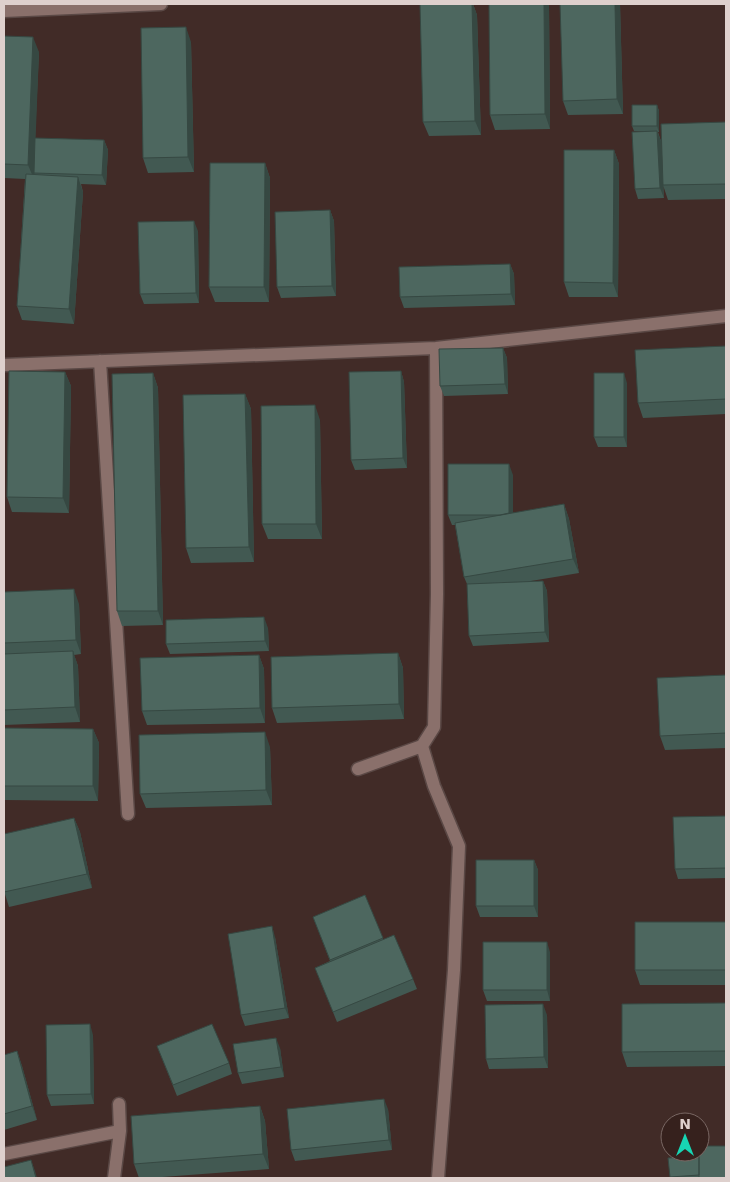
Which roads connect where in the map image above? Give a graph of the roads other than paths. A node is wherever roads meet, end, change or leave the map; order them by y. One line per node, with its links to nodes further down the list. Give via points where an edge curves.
1 (160, 4): 2 (street)
2 (4, 11)
3 (726, 316): 4 (street)
4 (436, 348): 5 (street); 7 (street, via 438,594 434,727)
5 (100, 361): 6 (street); 9 (street)
6 (4, 365)
7 (422, 746): 8 (street); 14 (street, via 434,786 459,846 454,970)
8 (358, 769)
9 (128, 814)
10 (119, 1104): 11 (street)
11 (120, 1131): 12 (street); 13 (street)
12 (4, 1154)
13 (114, 1178)
14 (438, 1178)

